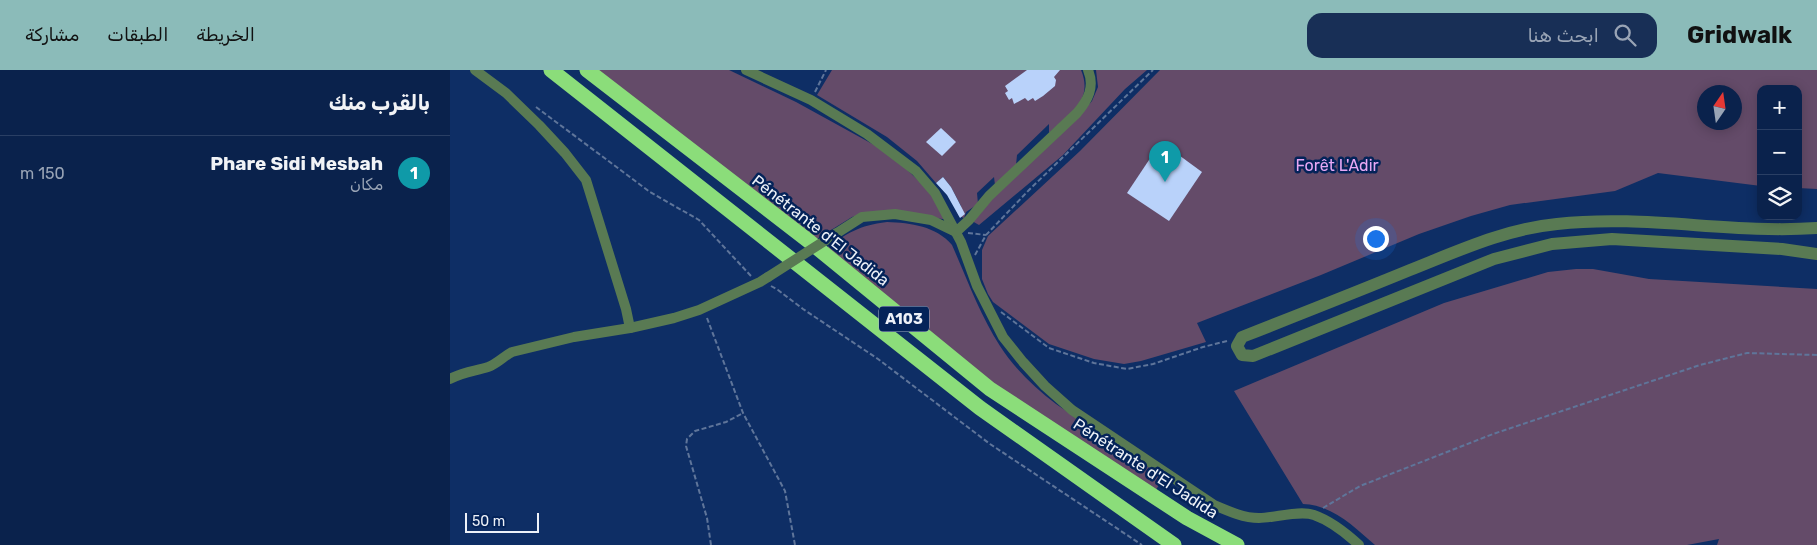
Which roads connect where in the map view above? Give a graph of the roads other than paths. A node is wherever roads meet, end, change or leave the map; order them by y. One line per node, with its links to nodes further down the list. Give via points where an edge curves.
1 (475, 70): 9 (street, via 506,93 539,125 586,180)
2 (550, 70): 11 (highway, A103, via 980,408)
3 (587, 70): 12 (highway, Pénétrante d'El Jadida / A103, via 810,242 990,389 1187,518)
4 (746, 70): 7 (street, via 811,100 867,134 916,171 935,193)
5 (1088, 70): 7 (street, via 1091,86 1087,102)
6 (1817, 228): 8 (street, via 1780,230 1613,222 1530,228 1479,242 1242,337 1237,346 1242,355 1252,356 1494,259 1552,244 1612,239)
7 (956, 232): 9 (street, bridge, via 931,220 895,214 862,218 764,279 674,318); 13 (street, via 977,286 1003,337 1023,362 1072,410 1214,505 1258,518 1312,514 1342,529)
8 (1817, 254)
9 (630, 328): 10 (street, via 512,352 491,366)
10 (450, 379)
11 (1174, 545)
12 (1237, 545)
13 (1359, 545)

